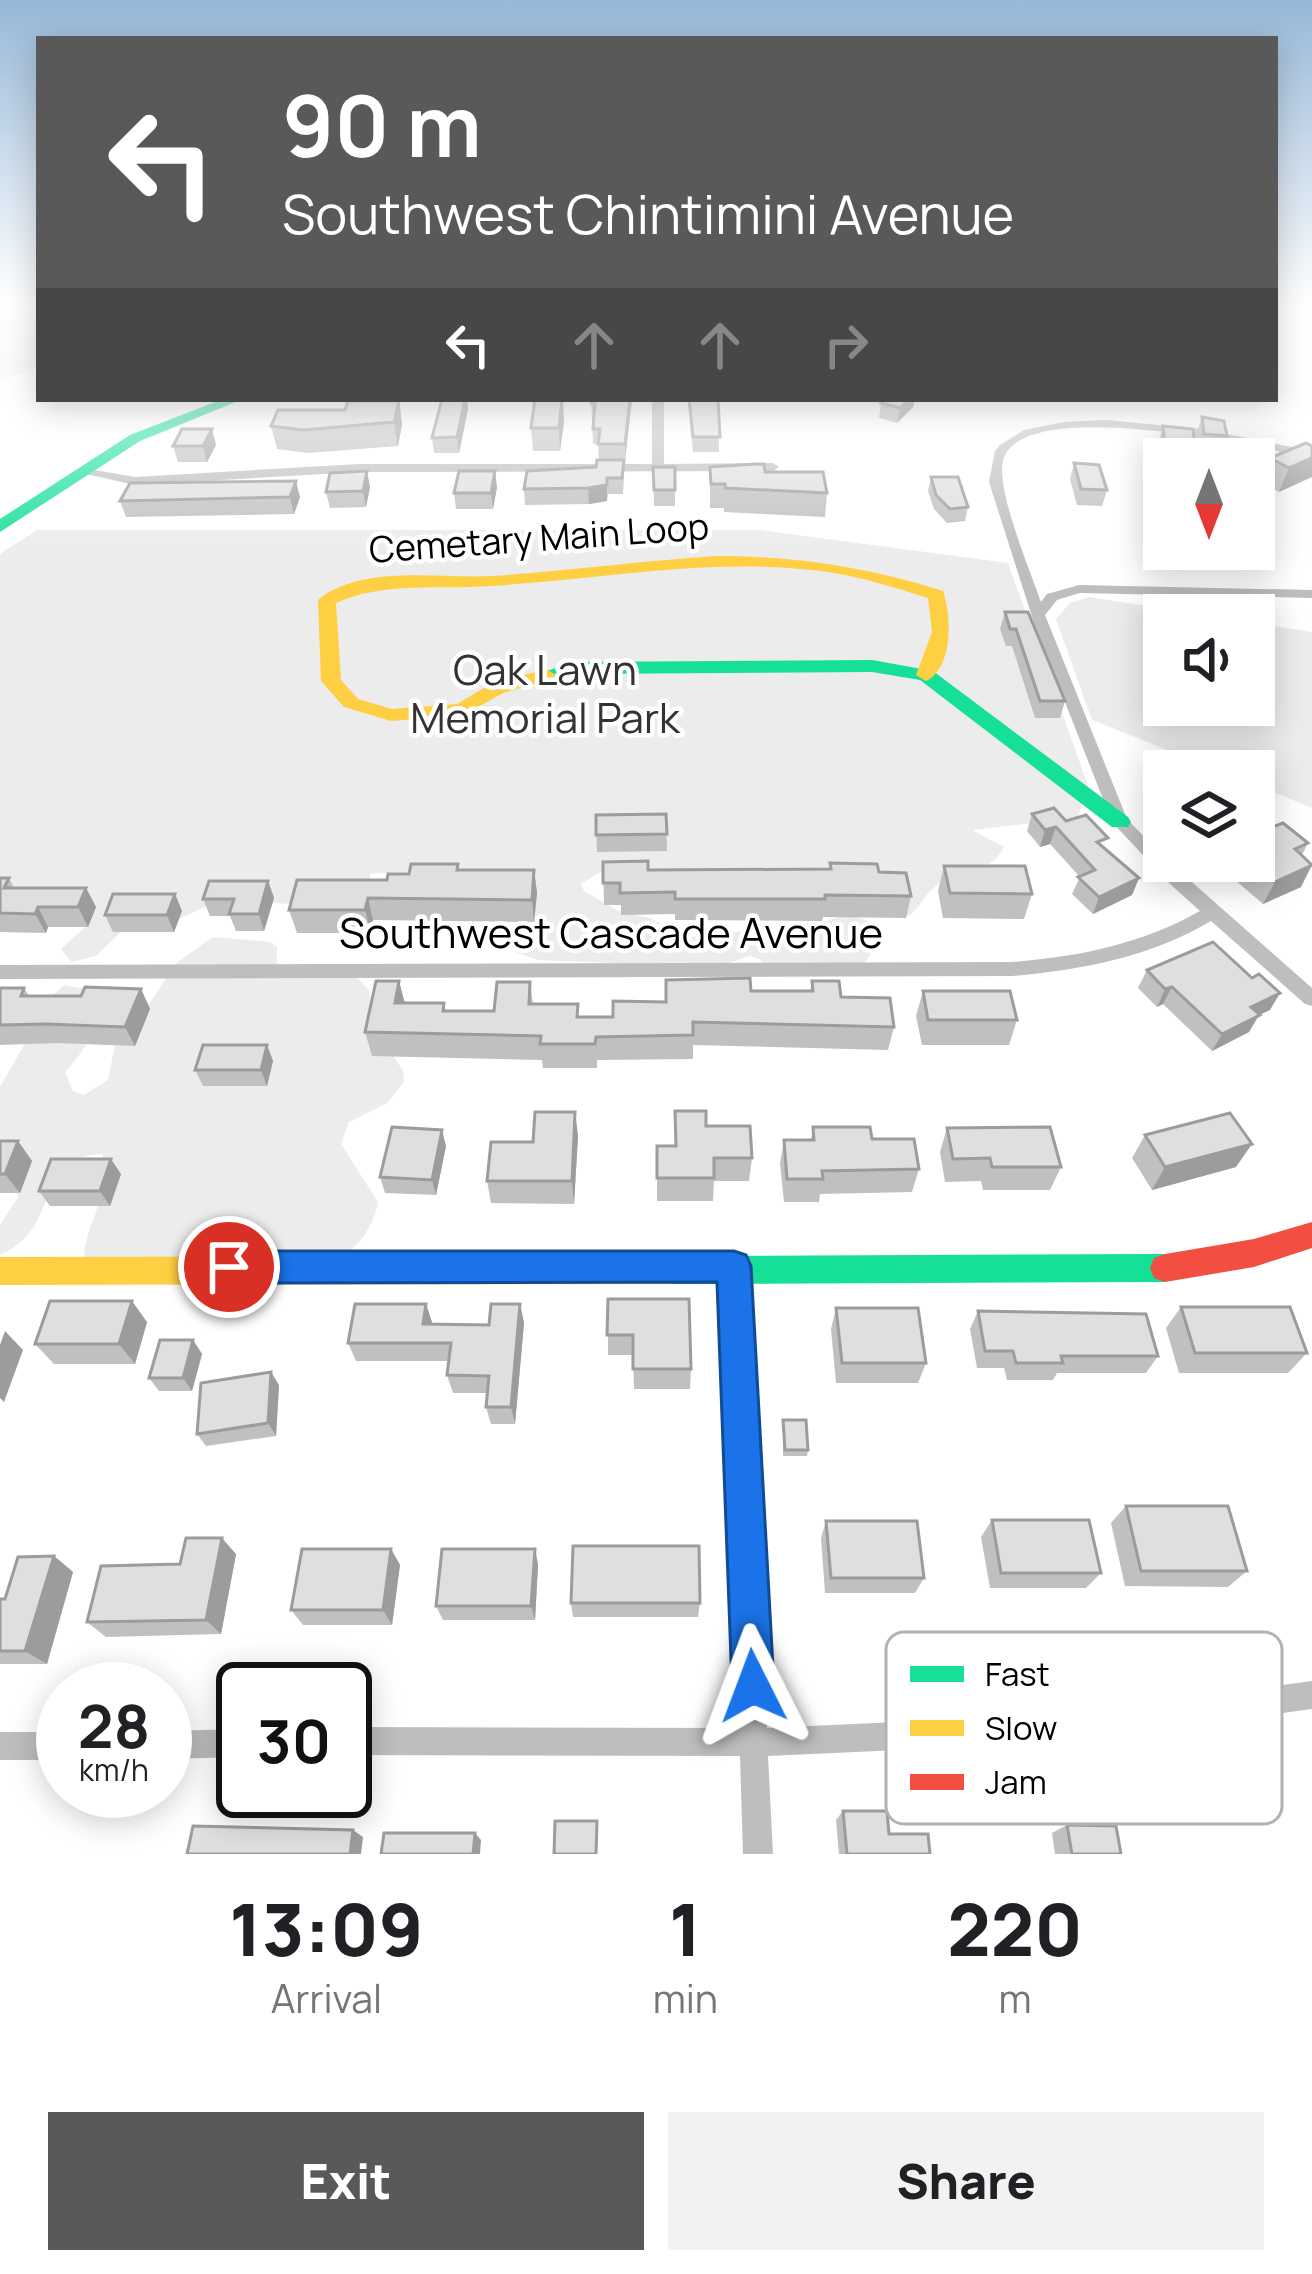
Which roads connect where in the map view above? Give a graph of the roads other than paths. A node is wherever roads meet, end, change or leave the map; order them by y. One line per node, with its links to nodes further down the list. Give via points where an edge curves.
1 (228, 402): 6 (street, via 135,438)
2 (658, 402): 5 (street)
3 (1312, 455): 9 (street, via 1170,427 1078,426 1010,442 998,458 995,487)
4 (773, 467): 5 (street)
5 (658, 468): 6 (street, via 358,468 135,481)
6 (82, 472): 7 (street)
7 (0, 527)
8 (1312, 595): 9 (street, via 1079,589 1052,597)
9 (1041, 612): 11 (street)
10 (926, 675): 10 (street, Cemetary Main Loop, via 872,666 572,668 496,689 462,710 391,715 351,703 332,681 327,600 345,588 385,582 486,581 701,559 859,567 937,595 940,632); 11 (street, Cemetary Main Loop)
11 (1120, 822): 12 (street)
12 (1213, 912): 13 (street, Southwest Cascade Avenue, via 1137,945 1012,969); 14 (street)
13 (0, 972)
14 (1312, 999)
15 (1312, 1234): 16 (street, via 1161,1269)
16 (734, 1266): 17 (street); 22 (street)
17 (0, 1270)
18 (1312, 1695): 19 (street)
19 (1282, 1699)
20 (886, 1736): 22 (street)
21 (372, 1741): 22 (street)
22 (753, 1742): 25 (street)
23 (0, 1746): 24 (street)
24 (36, 1746)
25 (758, 1854)

